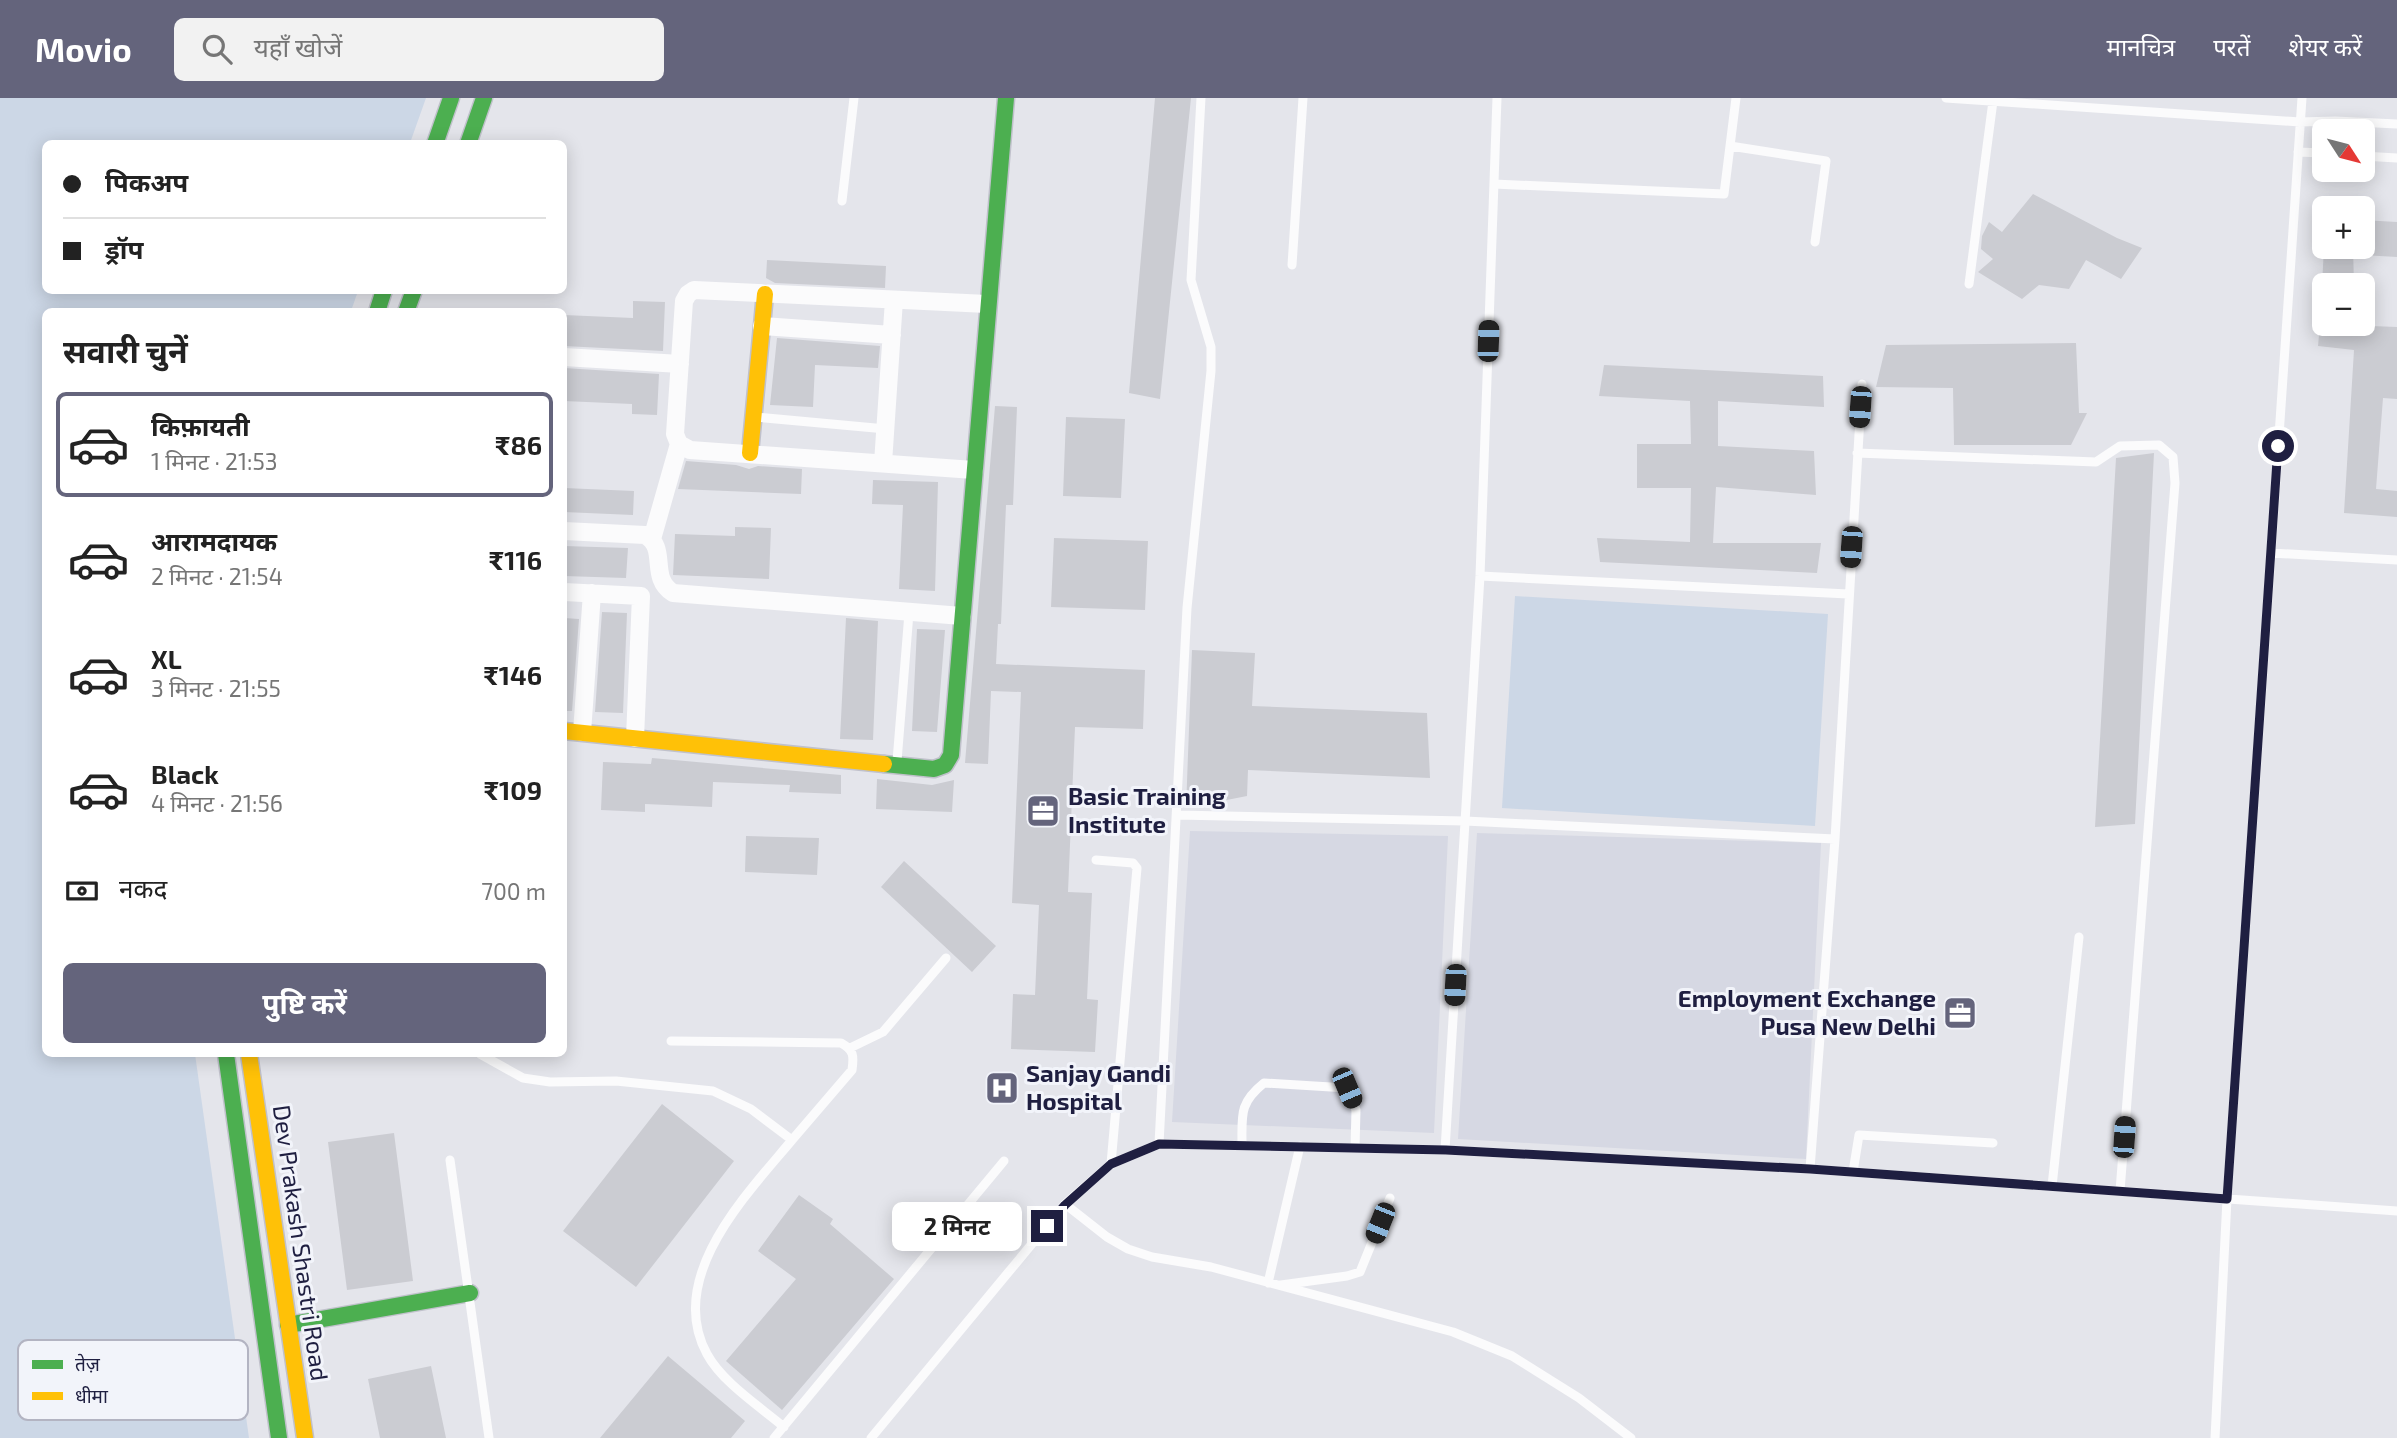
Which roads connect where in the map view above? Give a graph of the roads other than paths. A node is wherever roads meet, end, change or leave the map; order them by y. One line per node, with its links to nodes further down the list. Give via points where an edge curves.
1 (451, 98): 14 (street)
2 (484, 98): 15 (street)
3 (854, 98): 22 (lane)
4 (1006, 98): 28 (street)
5 (1201, 98): 55 (lane, via 1191,280 1211,347 1211,371 1187,608)
6 (1303, 98): 24 (lane)
7 (1497, 98): 21 (lane)
8 (1736, 98): 16 (lane)
9 (1946, 98): 11 (lane)
10 (2302, 98): 12 (lane)
11 (1993, 101): 12 (lane); 25 (lane)
12 (2300, 122): 13 (lane); 17 (lane)
13 (2397, 124)
14 (436, 140)
15 (469, 140)
16 (1730, 146): 21 (lane, via 1724,194); 23 (lane, via 1826,161)
17 (2298, 152): 18 (lane); 43 (lane)
18 (2312, 153)
19 (2375, 157): 20 (lane)
20 (2397, 158)
21 (1494, 184): 45 (lane)
22 (842, 201)
23 (1815, 242)
24 (1292, 265)
25 (1969, 284)
26 (765, 294): 27 (street); 29 (street); 32 (street, via 694,290 688,294)
27 (894, 300): 28 (street); 30 (street)
28 (987, 304): 40 (street)
29 (762, 326): 30 (street); 34 (street)
30 (892, 335): 35 (street)
31 (567, 357): 32 (street)
32 (680, 364): 36 (street, via 675,434)
33 (1861, 384): 38 (lane)
34 (754, 417): 35 (lane); 37 (street)
35 (886, 429): 39 (street)
36 (679, 444): 37 (street, via 690,450); 42 (street)
37 (750, 453): 39 (street)
38 (1857, 453): 48 (lane); 79 (lane, via 2096,462 2120,446 2159,445 2173,457 2175,483)
39 (883, 463): 40 (street)
40 (974, 470): 50 (street)
41 (567, 531): 42 (street, via 645,535)
42 (652, 540): 49 (street, via 657,548 659,579 673,593)
43 (2271, 553): 44 (lane); 81 (lane)
44 (2397, 561)
45 (1480, 576): 48 (lane); 56 (lane)
46 (567, 592): 47 (street)
47 (592, 593): 52 (street); 53 (street, via 641,596)
48 (1848, 594): 57 (lane)
49 (909, 613): 50 (street); 54 (lane)
50 (962, 616): 54 (street, via 951,755 945,765 934,769)
51 (567, 731): 52 (street)
52 (582, 732): 53 (street)
53 (635, 738): 54 (street)
54 (897, 765)
55 (1177, 815): 56 (lane); 68 (lane)
56 (1465, 821): 57 (lane); 72 (lane)
57 (1835, 839): 76 (lane)
58 (1096, 860): 75 (lane, via 1133,863 1137,868)
59 (2079, 937): 78 (lane)
60 (946, 958): 62 (lane, via 883,1032)
61 (671, 1041): 62 (lane, via 841,1043)
62 (850, 1048): 66 (lane, via 852,1070)
63 (226, 1057): 88 (street, Dev Prakash Shastri Road)
64 (250, 1057): 86 (street, Dev Prakash Shastri Road)
65 (485, 1057): 66 (lane, via 523,1078 713,1091 751,1109)
66 (792, 1140): 87 (lane, via 716,1238 698,1280 695,1317 707,1354 732,1384)
67 (1993, 1143): 77 (lane, via 1859,1135)
68 (1159, 1144): 69 (lane); 75 (lane)
69 (1242, 1145): 70 (lane); 71 (lane, via 1242,1113 1250,1094 1264,1083 1347,1088 1356,1110)
70 (1300, 1146): 71 (lane); 84 (lane)
71 (1355, 1148): 72 (lane)
72 (1446, 1150): 76 (lane)
73 (450, 1160): 85 (lane)
74 (1004, 1161): 87 (lane)
75 (1111, 1164): 82 (lane)
76 (1810, 1169): 77 (lane)
77 (1853, 1172): 78 (lane)
78 (2052, 1186): 79 (lane)
79 (2120, 1191): 81 (lane)
80 (1390, 1198): 84 (lane, via 1360,1272)
81 (2227, 1199): 83 (lane); 94 (lane)
82 (1065, 1205): 84 (lane, via 1128,1250); 92 (lane)
83 (2397, 1211)
84 (1272, 1284): 93 (lane, via 1453,1332 1512,1356)
85 (470, 1293): 86 (street); 90 (lane)
86 (288, 1325): 89 (street, Dev Prakash Shastri Road)
87 (783, 1427): 91 (lane)
88 (279, 1438)
89 (305, 1438)
90 (489, 1438)
91 (774, 1438)
92 (871, 1438)
93 (1631, 1438)
94 (2215, 1438)

